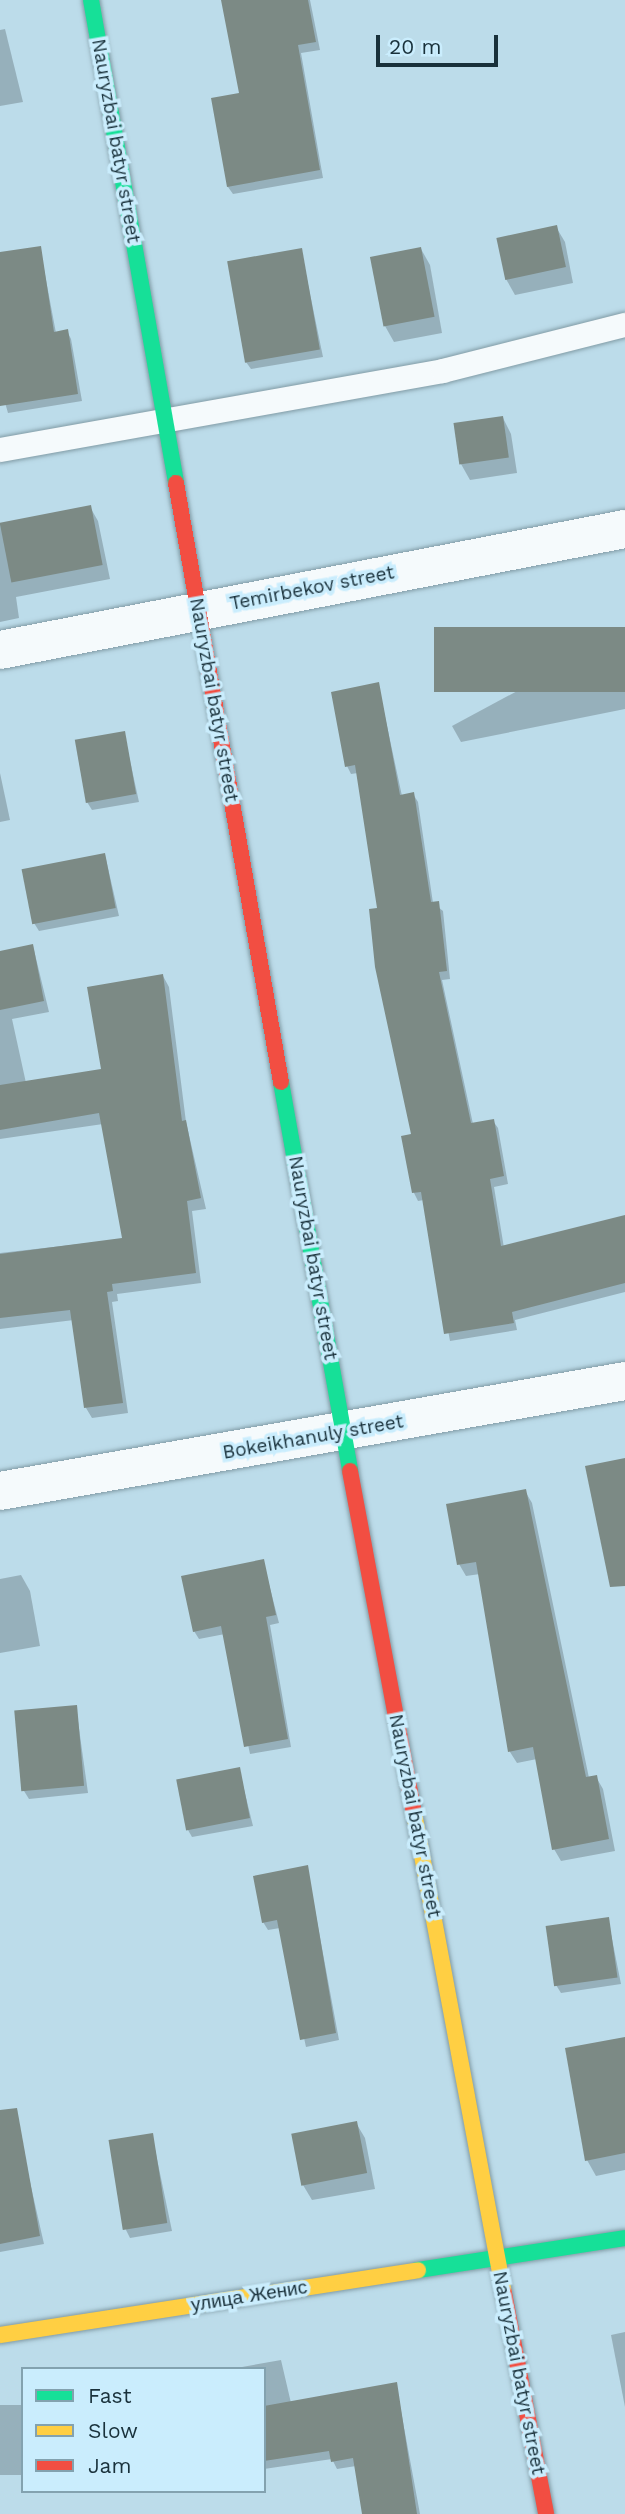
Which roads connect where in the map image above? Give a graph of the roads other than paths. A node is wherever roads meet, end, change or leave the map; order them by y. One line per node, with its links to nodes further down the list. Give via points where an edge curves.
1 (91, 0): 3 (street, Nauryzbai batyr street)
2 (625, 325): 3 (lane, via 443,370)
3 (165, 422): 4 (lane, via 75,433); 6 (street, Nauryzbai batyr street)
4 (0, 450)
5 (625, 529): 6 (street, Temirbekov street)
6 (198, 610): 7 (street, Temirbekov street); 9 (street, Nauryzbai batyr street)
7 (0, 650)
8 (625, 1381): 9 (street, Bokeikhanuly street)
9 (343, 1432): 10 (street, Bokeikhanuly street); 12 (street, Nauryzbai batyr street)
10 (0, 1491)
11 (625, 2238): 12 (street, улица Женис)
12 (497, 2257): 13 (street, улица Женис); 14 (street, Nauryzbai batyr street)
13 (0, 2335)
14 (546, 2514)

